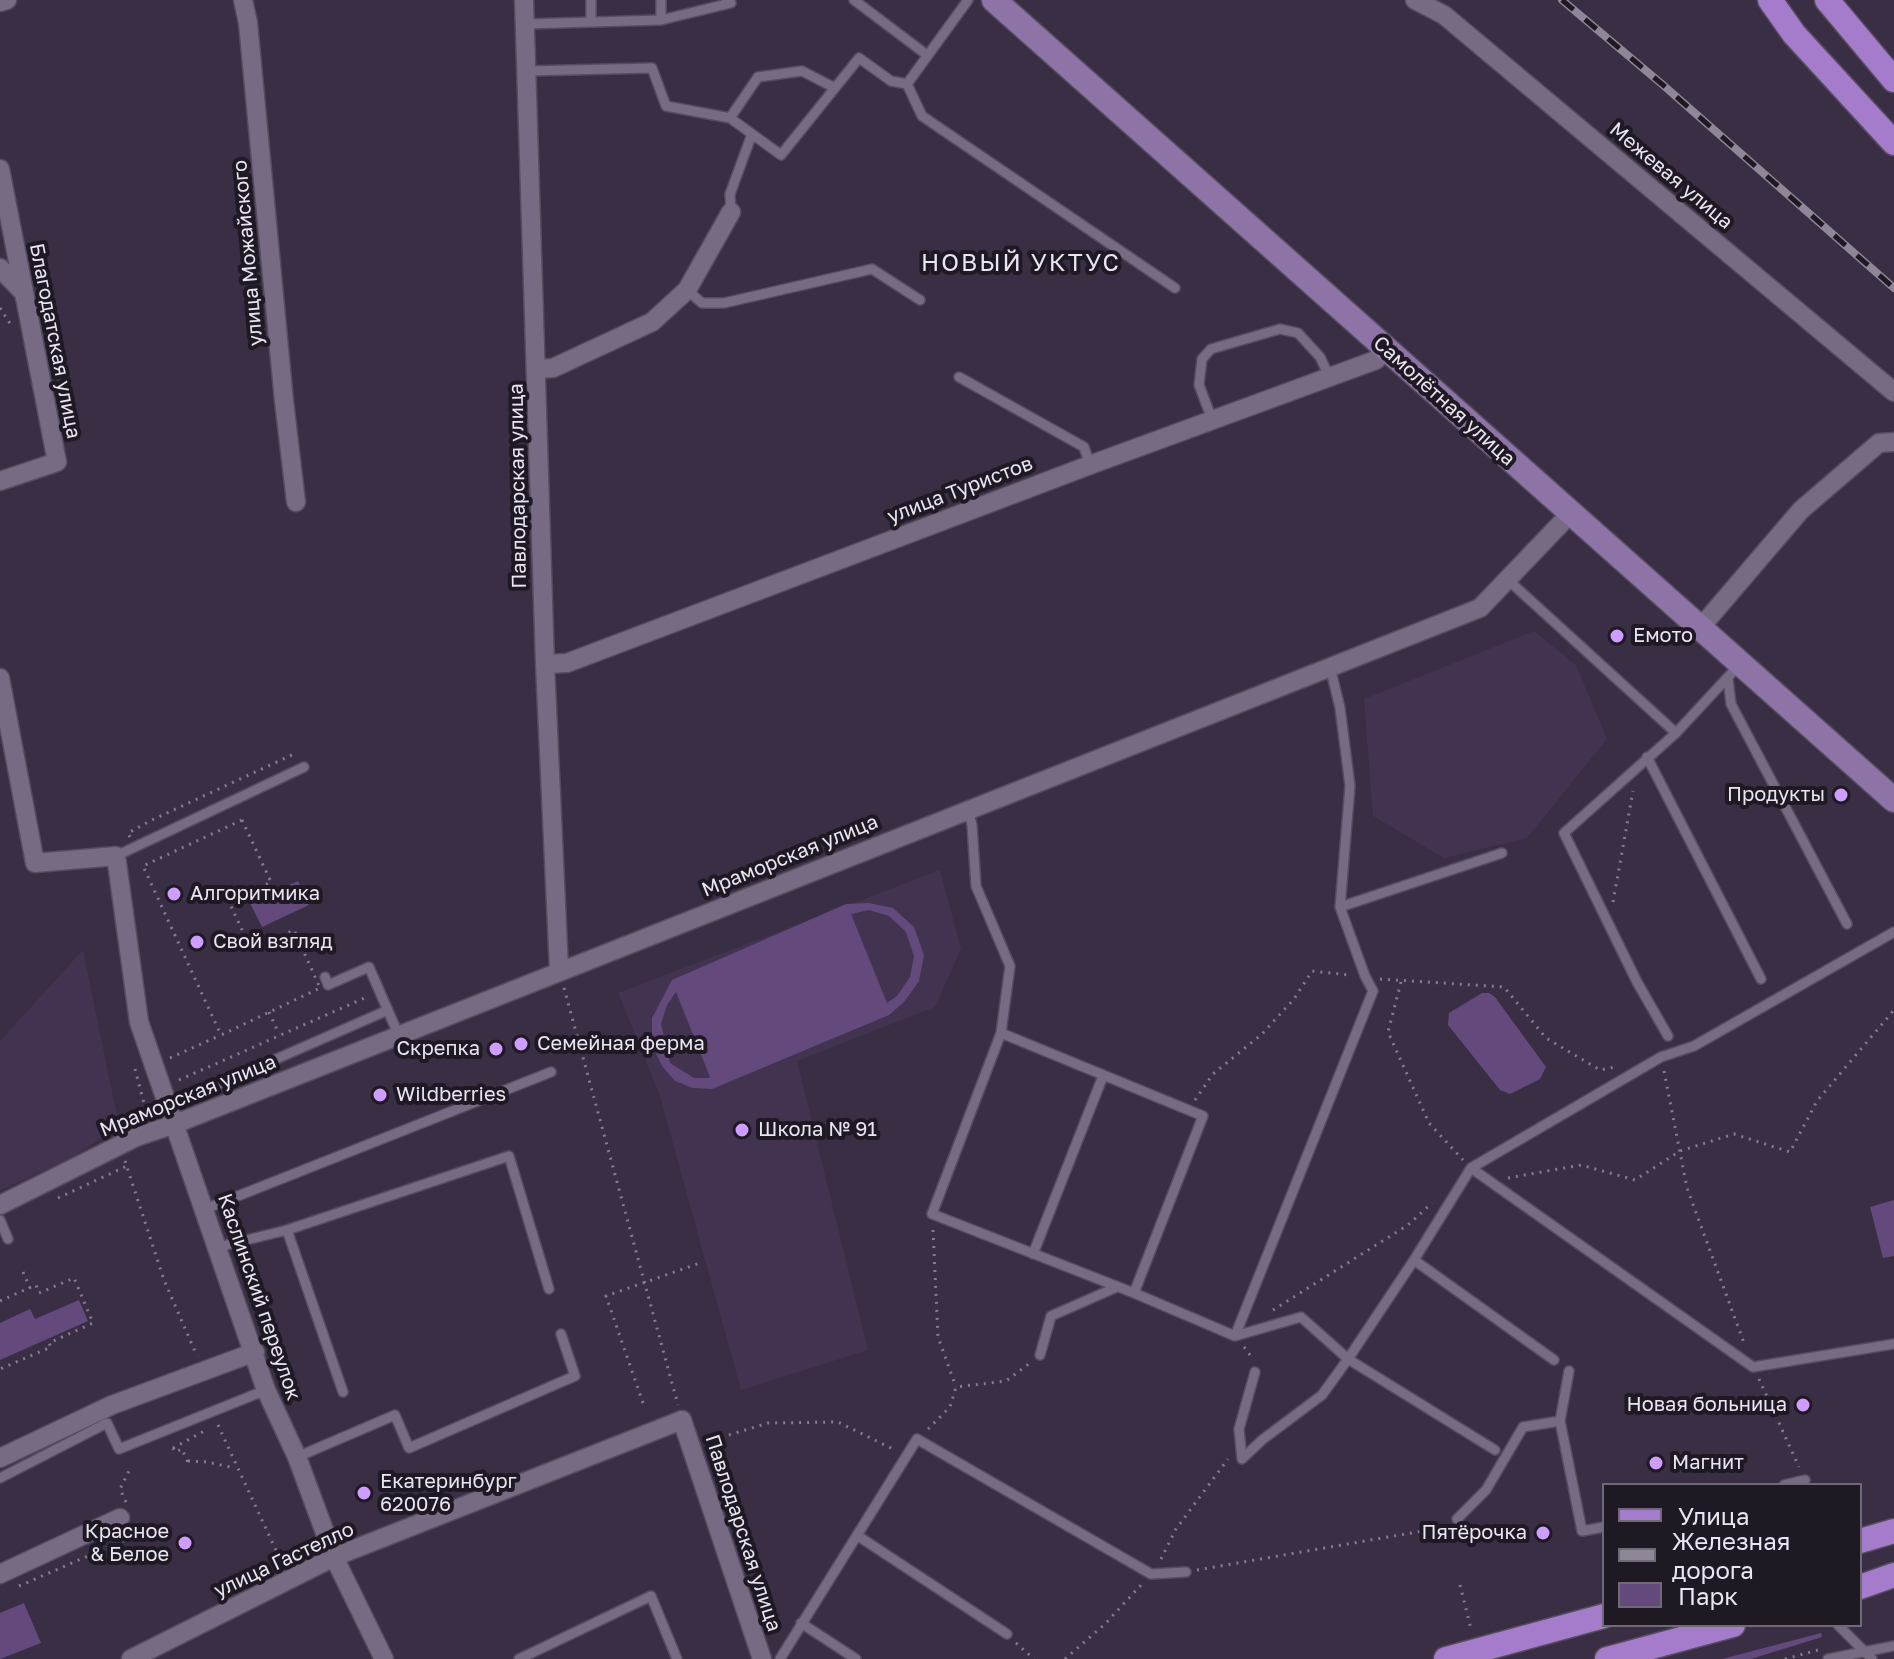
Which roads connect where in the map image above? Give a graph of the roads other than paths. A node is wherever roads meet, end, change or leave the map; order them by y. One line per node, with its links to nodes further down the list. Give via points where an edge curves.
1 (7, 0): 13 (street)
2 (243, 0): 41 (street, улица Можайского)
3 (524, 0): 16 (street, Павлодарская улица)
4 (591, 0): 15 (lane)
5 (661, 0): 14 (lane)
6 (726, 0): 14 (lane, via 731,3)
7 (854, 0): 17 (lane)
8 (968, 0): 17 (lane)
9 (996, 0): 32 (main road, Самолётная улица)
10 (1415, 0): 36 (street, Межевая улица, via 1444,15)
11 (1770, 0): 24 (main road, via 1794,34)
12 (1827, 0): 19 (main road)
13 (0, 2)
14 (661, 20): 15 (lane)
15 (591, 21): 16 (lane)
16 (525, 24): 18 (street, Павлодарская улица)
17 (927, 55): 20 (lane)
18 (527, 71): 22 (lane, via 652,68 666,106); 33 (street, Павлодарская улица)
19 (1894, 80)
20 (907, 84): 21 (lane, via 891,81 859,58); 28 (lane, via 922,116)
21 (835, 88): 22 (lane, via 802,71 758,77); 23 (lane, via 781,155)
22 (730, 118): 23 (lane)
23 (752, 134): 26 (lane, via 730,194)
24 (1894, 143)
25 (0, 169): 30 (street, Благодатская улица)
26 (731, 212): 29 (street)
27 (0, 268): 30 (street)
28 (1175, 288)
29 (687, 290): 31 (lane, via 702,303 724,303 872,269); 33 (street, via 652,322 553,368)
30 (23, 292): 40 (street, Благодатская улица, via 57,462)
31 (920, 300)
32 (1386, 349): 34 (street, улица Туристов, via 1376,360); 42 (main road, Самолётная улица)
33 (537, 369): 45 (street, Павлодарская улица)
34 (1329, 376): 37 (street, улица Туристов); 37 (lane, via 1298,333 1280,329 1211,349 1202,359 1199,385)
35 (959, 377): 39 (lane, via 1084,447)
36 (1894, 392)
37 (1212, 419): 39 (street, улица Туристов)
38 (1894, 442): 44 (street, via 1879,443 1801,510)
39 (1090, 465): 45 (street, улица Туристов, via 567,663)
40 (0, 481)
41 (296, 502)
42 (1570, 514): 43 (street, Мраморская улица); 44 (main road, Самолётная улица)
43 (1507, 579): 46 (street, Мраморская улица, via 1480,608); 49 (lane)
44 (1701, 627): 47 (main road, Самолётная улица)
45 (545, 664): 59 (street, Павлодарская улица)
46 (1330, 667): 53 (street, Мраморская улица); 56 (lane, via 1350,786)
47 (1734, 671): 49 (lane); 52 (main road, Самолётная улица); 57 (lane, via 1731,704)
48 (0, 678): 55 (street, via 35,863)
49 (1676, 733): 50 (lane)
50 (1647, 757): 61 (lane); 65 (lane, via 1564,833)
51 (304, 767): 55 (lane)
52 (1894, 800)
53 (968, 809): 59 (street, Мраморская улица); 63 (lane, via 976,886 1010,966)
54 (1502, 853): 56 (lane)
55 (116, 856): 68 (street, via 139,1022 162,1062)
56 (1340, 907): 82 (lane, via 1373,991)
57 (1847, 924)
58 (1894, 932): 69 (lane, via 1694,1046 1661,1057)
59 (559, 970): 64 (street, Мраморская улица)
60 (325, 977): 62 (lane, via 328,985 369,967)
61 (1761, 979)
62 (388, 1010): 64 (lane); 68 (lane)
63 (1001, 1033): 67 (lane); 76 (lane, via 932,1214)
64 (399, 1036): 68 (street, Мраморская улица)
65 (1668, 1036)
66 (551, 1072): 71 (lane)
67 (1103, 1076): 76 (lane); 80 (lane, via 1203,1116)
68 (172, 1115): 70 (street, Мраморская улица); 71 (street, Каслинский переулок)
69 (1471, 1168): 77 (lane); 83 (lane, via 1753,1367)
70 (0, 1205)
71 (205, 1209): 75 (street, Каслинский переулок)
72 (0, 1220): 74 (lane)
73 (287, 1230): 75 (lane); 79 (lane, via 509,1156); 91 (lane)
74 (8, 1239)
75 (218, 1247): 84 (street, Каслинский переулок)
76 (1033, 1254): 78 (lane)
77 (1414, 1260): 86 (lane); 87 (lane)
78 (1117, 1287): 80 (lane); 85 (lane, via 1051,1316)
79 (549, 1289)
80 (1134, 1293): 82 (lane)
81 (561, 1334): 95 (lane, via 575,1376 409,1448 395,1415)
82 (1235, 1336): 86 (lane, via 1301,1317)
83 (1894, 1344)
84 (255, 1352): 90 (street, Каслинский переулок); 96 (street, via 112,1405)
85 (1040, 1355)
86 (1348, 1359): 89 (lane, via 1322,1395 1242,1459 1239,1429); 94 (lane)
87 (1554, 1360)
88 (1569, 1371): 93 (lane)
89 (1255, 1372)
90 (266, 1390): 95 (street, Каслинский переулок); 97 (lane, via 119,1449 107,1423)
91 (343, 1392)
92 (682, 1420): 106 (street, улица Гастелло); 122 (street, Павлодарская улица)
93 (1560, 1421): 101 (lane, via 1523,1427 1486,1490); 102 (lane, via 1582,1531)
94 (1495, 1450)
95 (297, 1457): 106 (street, Каслинский переулок)
96 (0, 1458)
97 (0, 1478)
98 (1805, 1480): 99 (lane)
99 (1792, 1483)
100 (120, 1518): 108 (street)
101 (1457, 1519)
102 (1602, 1527)
103 (1894, 1531): 105 (main road)
104 (858, 1536): 107 (lane, via 917,1439 1151,1574); 112 (lane); 115 (lane)
105 (1862, 1540)
106 (334, 1557): 118 (street, улица Гастелло); 119 (street, Каслинский переулок)
107 (1186, 1572)
108 (0, 1574)
109 (1894, 1575): 110 (main road)
110 (1862, 1586)
111 (1602, 1617): 125 (main road)
112 (801, 1623): 123 (lane); 124 (lane)
113 (1726, 1627): 126 (main road)
114 (1840, 1627): 117 (lane)
115 (1007, 1634)
116 (1894, 1646): 117 (lane)
117 (1868, 1656): 127 (lane)
118 (131, 1659)
119 (384, 1659)
120 (519, 1659): 121 (lane, via 651,1596)
121 (677, 1659)
122 (762, 1659)
123 (780, 1659)
124 (856, 1659)
125 (1446, 1659)
126 (1607, 1659)
127 (1828, 1659)

